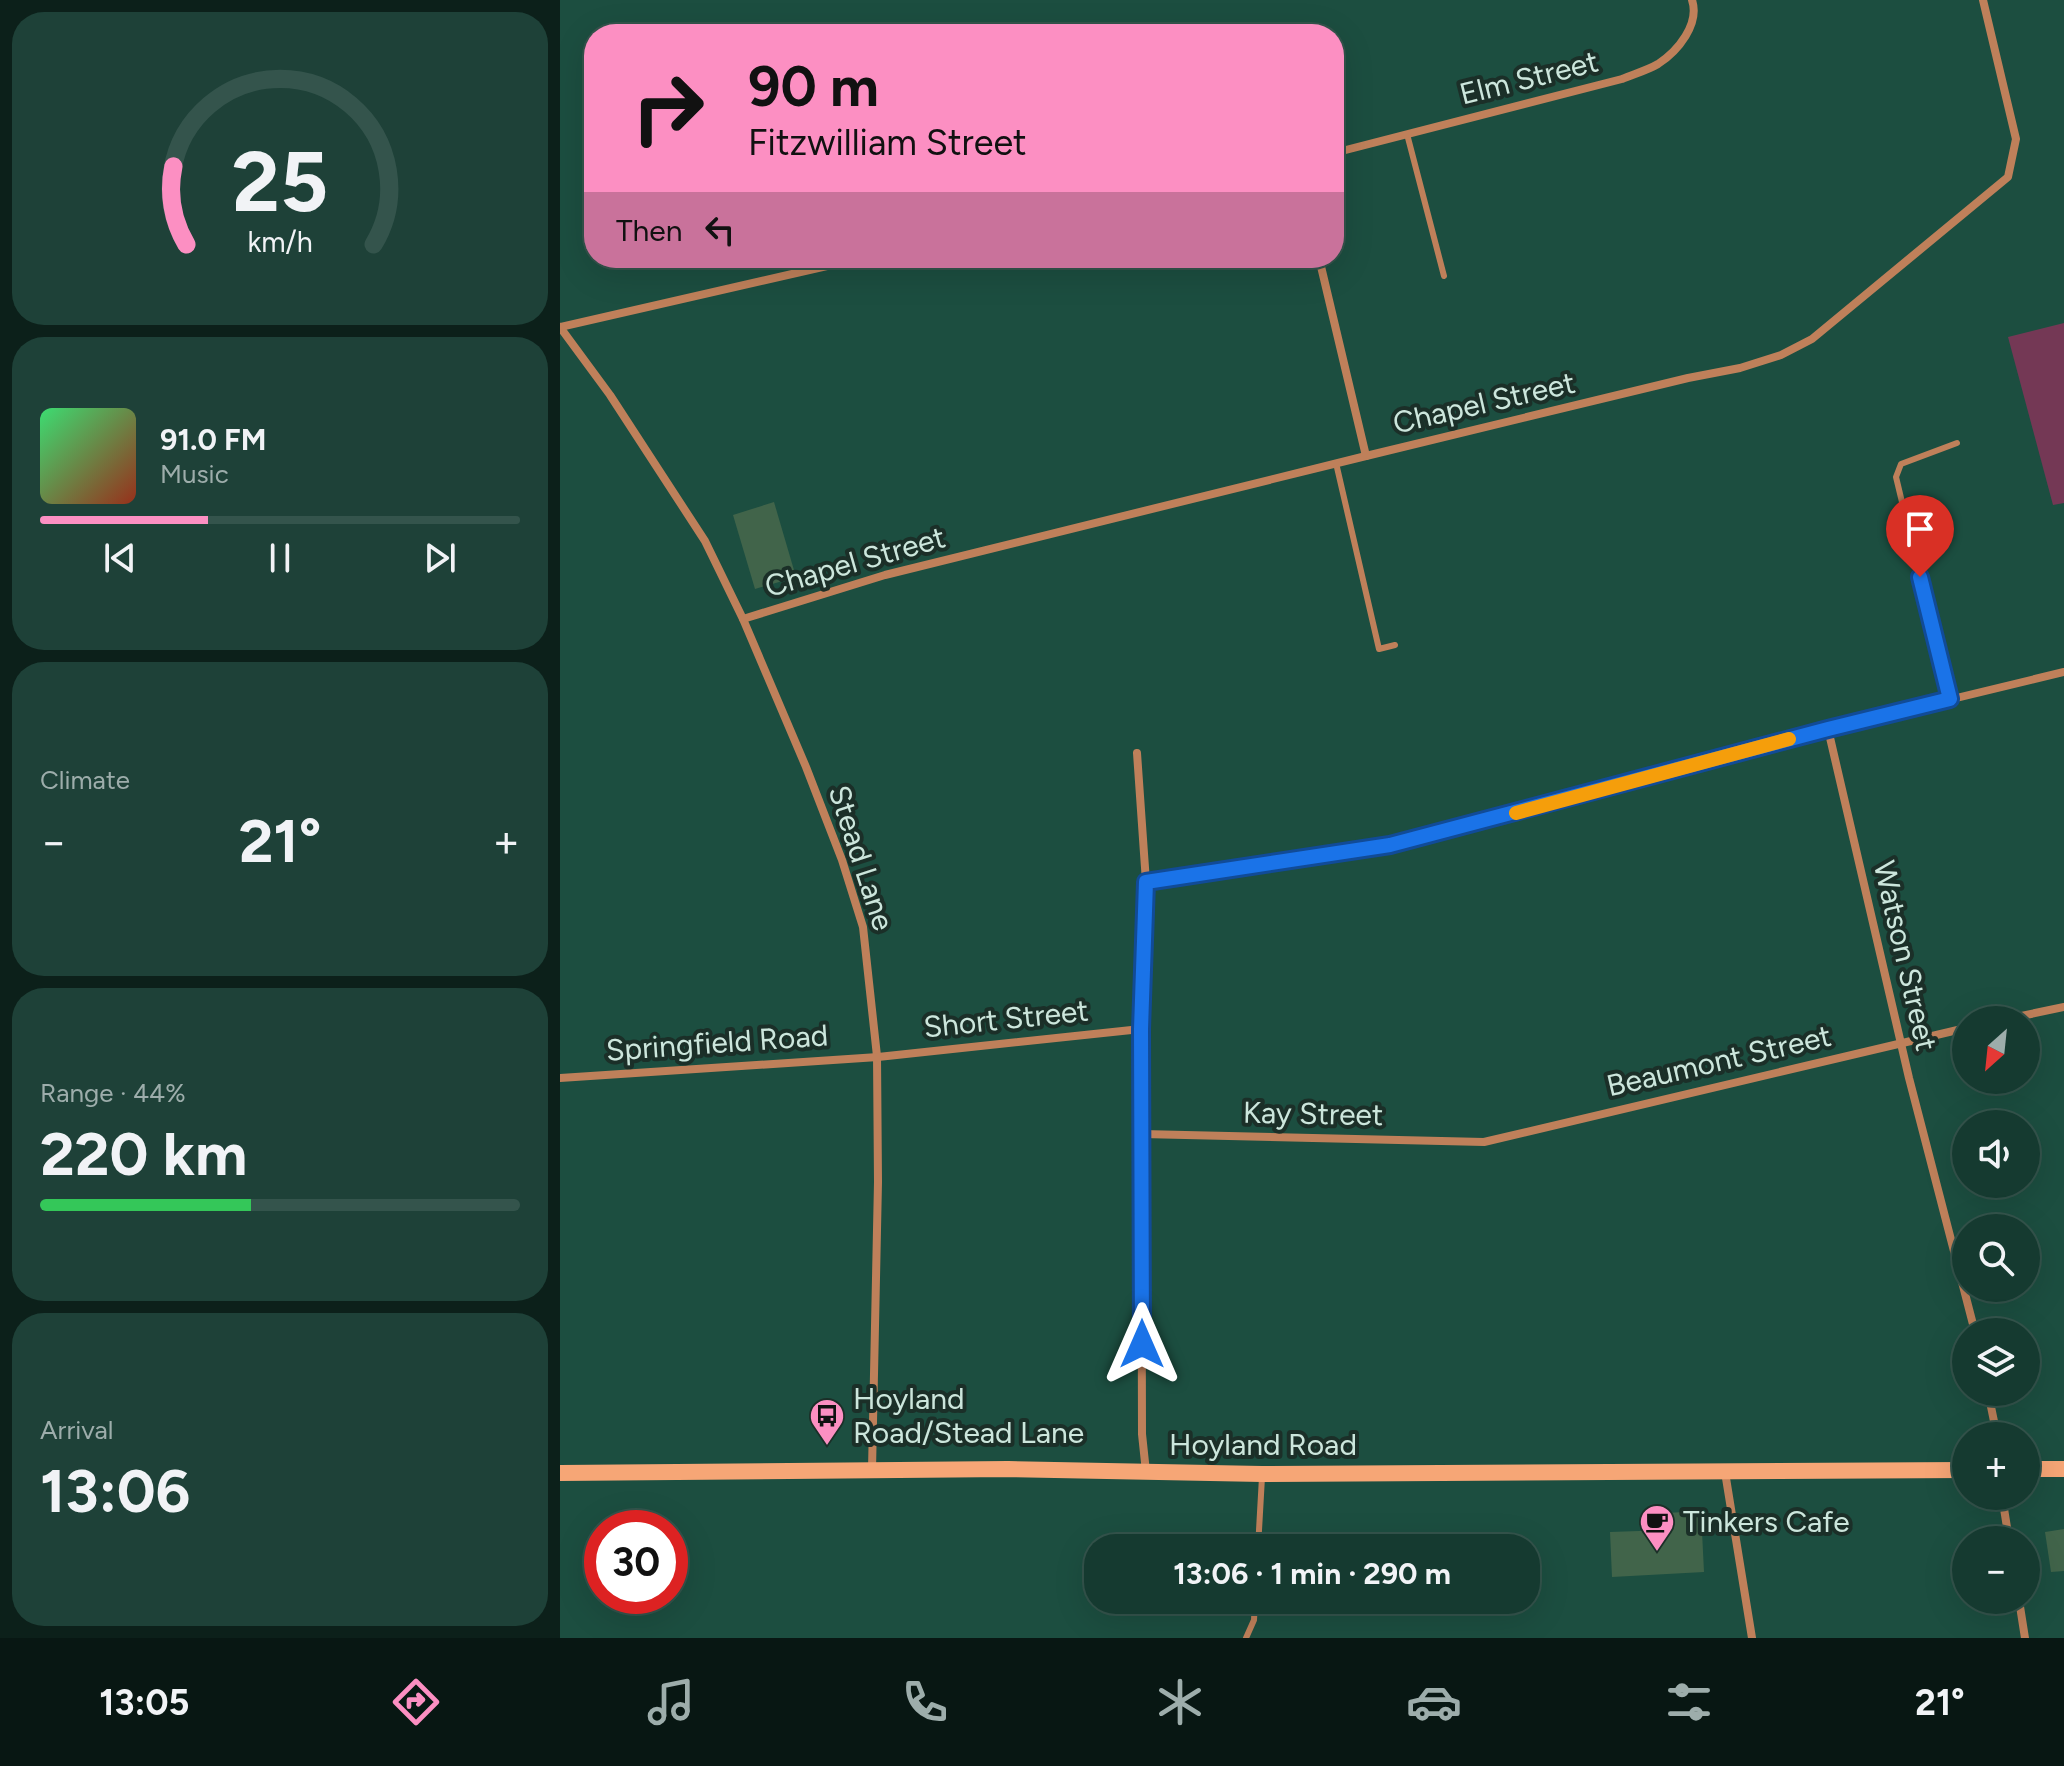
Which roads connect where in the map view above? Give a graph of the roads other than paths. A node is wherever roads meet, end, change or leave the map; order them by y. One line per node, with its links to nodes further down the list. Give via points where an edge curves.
1 (1692, 0): 3 (street, Elm Street, via 1695,11 1684,40 1658,64 1622,79)
2 (1983, 0): 10 (street, Chapel Street, via 2016,139 2008,177 1812,339 1740,368)
3 (1407, 134): 4 (street, Elm Street); 7 (lane)
4 (1344, 150)
5 (818, 268): 8 (street)
6 (1321, 268): 10 (street)
7 (1444, 276)
8 (560, 327): 13 (street, Stead Lane, via 705,541)
9 (1957, 443): 12 (lane, via 1901,464 1896,477)
10 (1366, 456): 11 (street, Chapel Street)
11 (1336, 463): 13 (street, Chapel Street, via 885,575); 14 (lane, via 1379,649)
12 (1920, 577): 16 (street)
13 (743, 619): 25 (street, Stead Lane, via 806,767 863,927)
14 (1395, 645)
15 (2064, 672): 16 (street)
16 (1950, 699): 17 (street)
17 (1828, 729): 19 (street, via 1390,845); 24 (street, Watson Street)
18 (1137, 753): 19 (street)
19 (1146, 882): 22 (street)
20 (2064, 1007): 21 (street)
21 (2040, 1012)
22 (1141, 1029): 25 (street, Short Street); 27 (street)
23 (1952, 1031): 24 (street, Beaumont Street)
24 (1901, 1043): 28 (street, Beaumont Street); 29 (street, Watson Street)
25 (877, 1056): 26 (street, Springfield Road); 32 (street, Stead Lane)
26 (560, 1078)
27 (1142, 1134): 28 (street, Kay Street); 36 (street)
28 (1484, 1142)
29 (1971, 1318)
30 (2040, 1469): 31 (main road)
31 (2064, 1469)
32 (872, 1470): 35 (main road, Hoyland Road); 36 (main road, Hoyland Road)
33 (1952, 1470): 34 (main road, Hoyland Road)
34 (1725, 1472): 37 (main road, Hoyland Road); 42 (street)
35 (560, 1473)
36 (1146, 1473): 37 (main road, Hoyland Road)
37 (1262, 1474): 38 (lane)
38 (1259, 1534)
39 (1254, 1614): 41 (lane)
40 (2021, 1614): 43 (street)
41 (1246, 1638)
42 (1752, 1638)
43 (2025, 1638)

